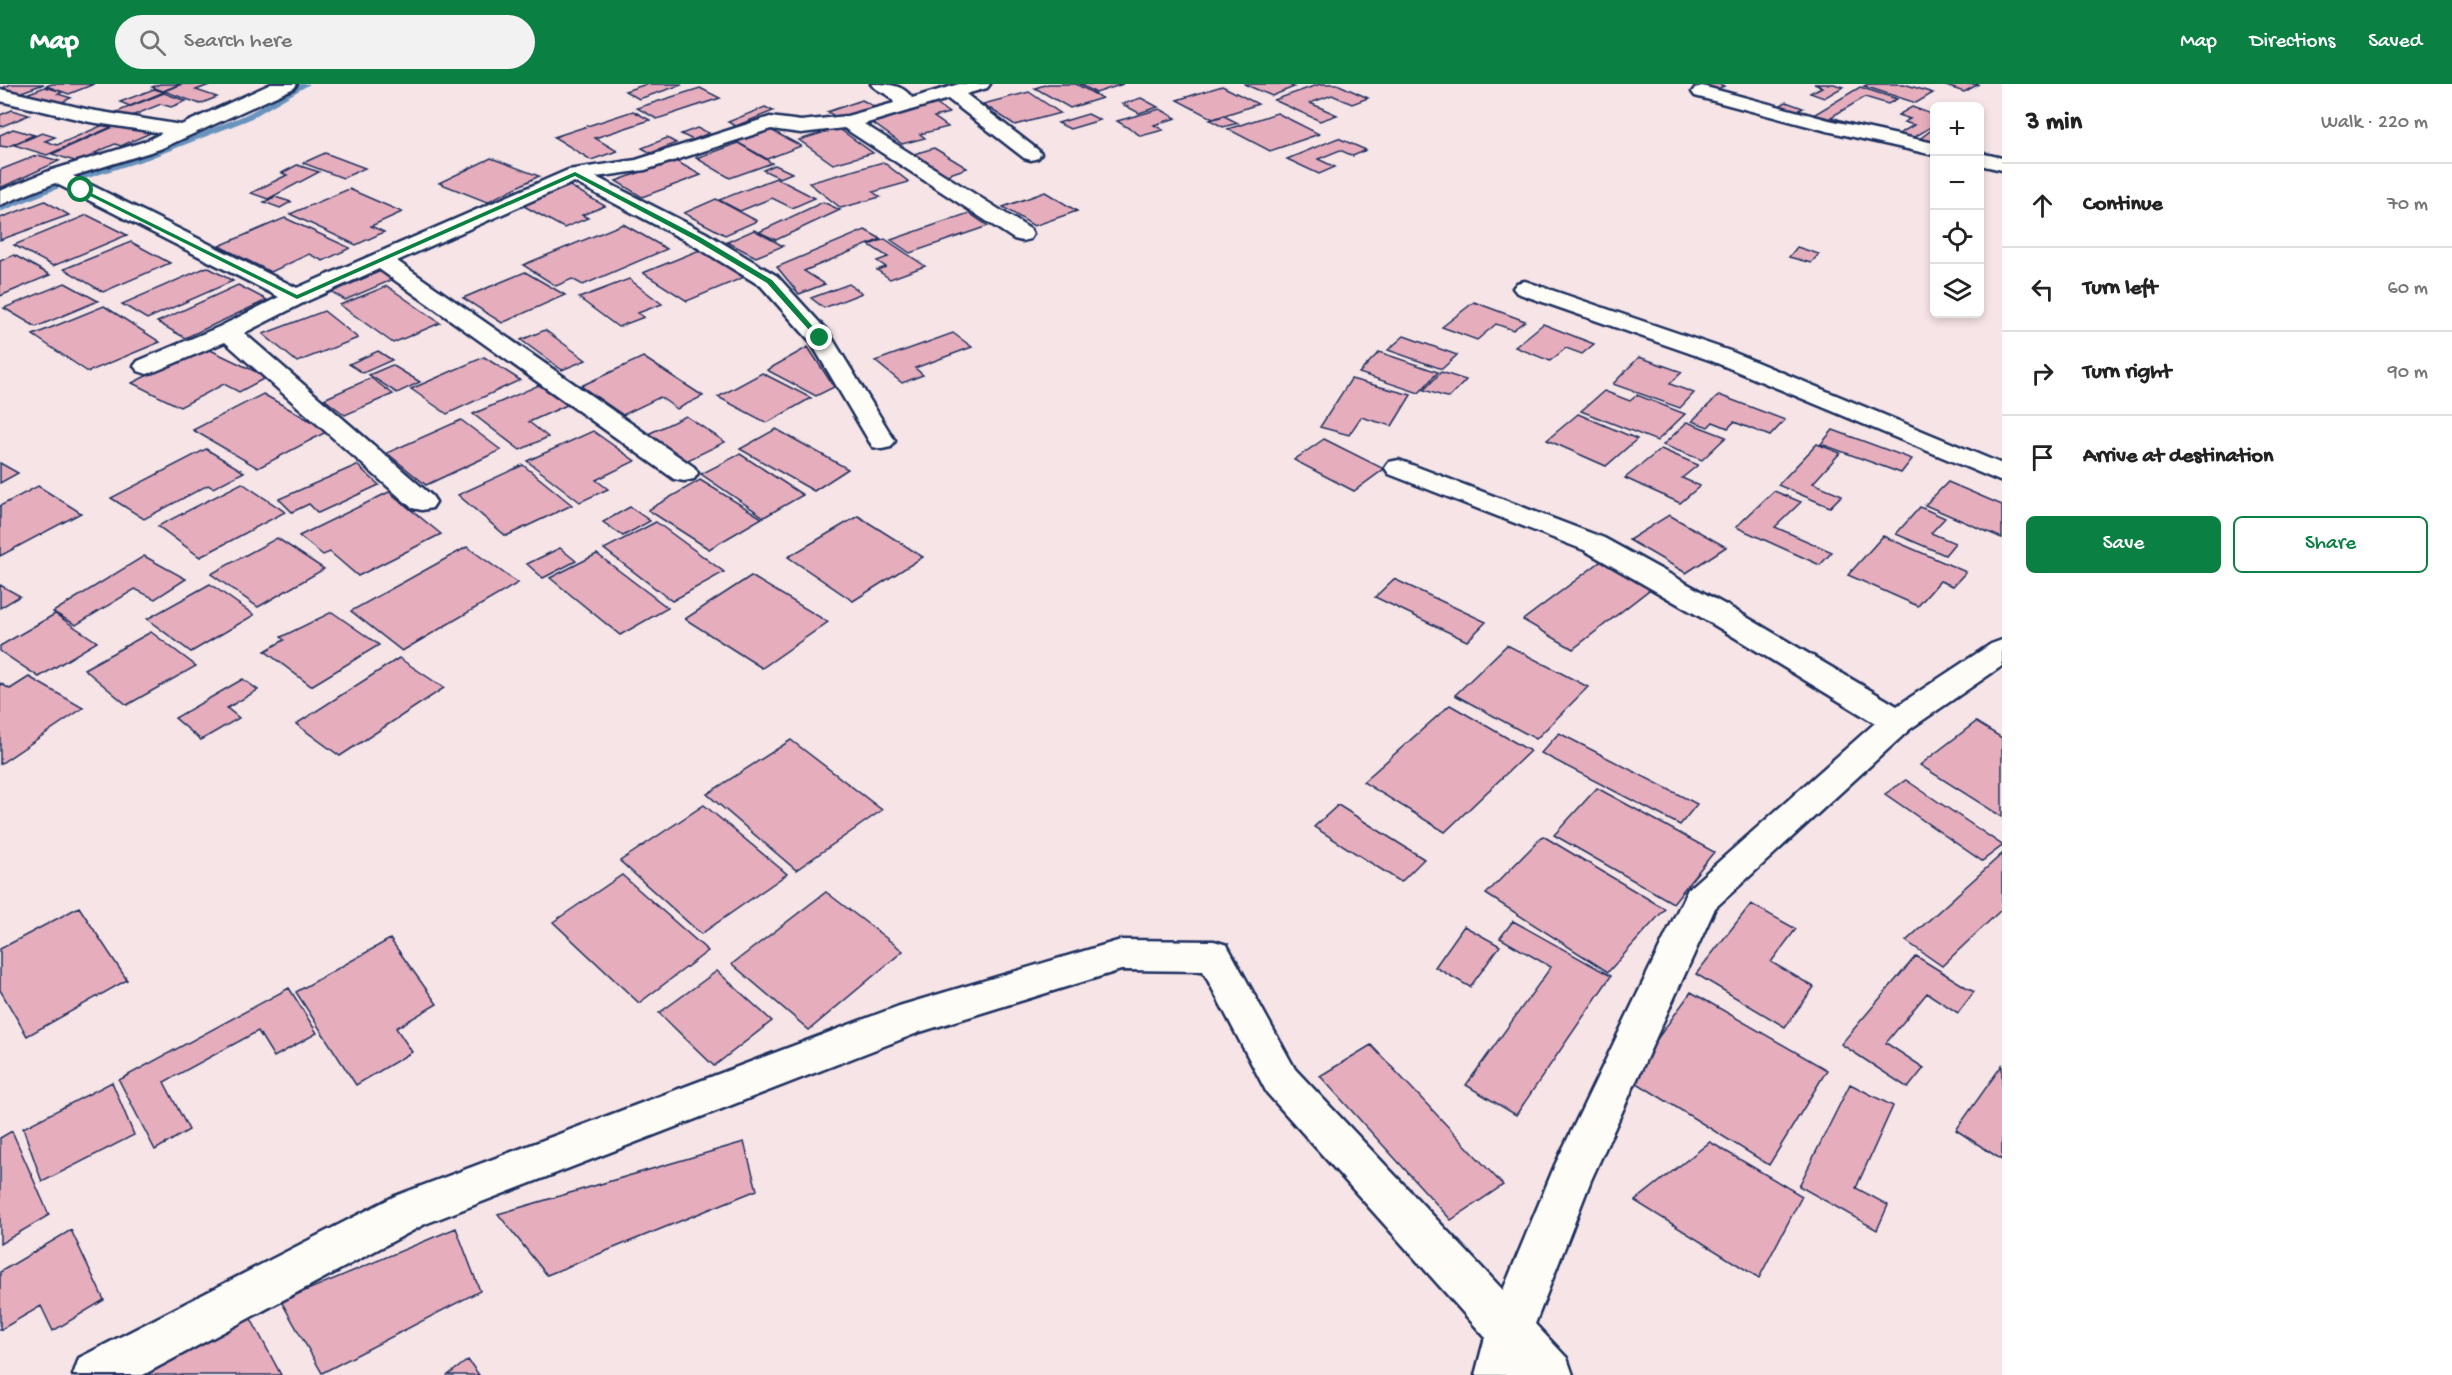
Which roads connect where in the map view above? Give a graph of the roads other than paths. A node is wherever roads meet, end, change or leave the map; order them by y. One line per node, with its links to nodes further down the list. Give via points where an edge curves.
1 (287, 84): 9 (street)
2 (881, 84): 7 (street, via 901,95)
3 (980, 84): 5 (street)
4 (1702, 92): 10 (street)
5 (952, 93): 7 (street); 11 (street)
6 (0, 95): 9 (street, via 90,116)
7 (905, 105): 8 (street)
8 (848, 122): 14 (street, via 801,127 770,123 638,166); 17 (street)
9 (184, 131): 15 (street, via 153,145)
10 (1930, 148)
11 (1031, 154)
12 (1984, 160): 13 (street)
13 (2002, 164)
14 (575, 174): 18 (street); 23 (street, via 698,238 769,281 820,338)
15 (56, 175): 16 (street); 20 (street)
16 (4, 195)
17 (1022, 234)
18 (382, 261): 20 (street); 25 (street)
19 (1525, 288): 26 (street, via 1721,356)
20 (297, 297): 21 (street)
21 (228, 332): 22 (street); 27 (street)
22 (147, 366)
23 (882, 441)
24 (1399, 468): 29 (street, via 1594,544)
25 (684, 473)
26 (2002, 474)
27 (422, 501)
28 (2002, 651): 29 (street)
29 (1898, 721): 30 (street, via 1701,899 1570,1179)
30 (1509, 1330): 31 (street, via 1281,1081 1214,956 1121,955 914,1018 410,1210); 32 (street); 33 (street)
31 (96, 1375)
32 (1498, 1375)
33 (1550, 1375)

